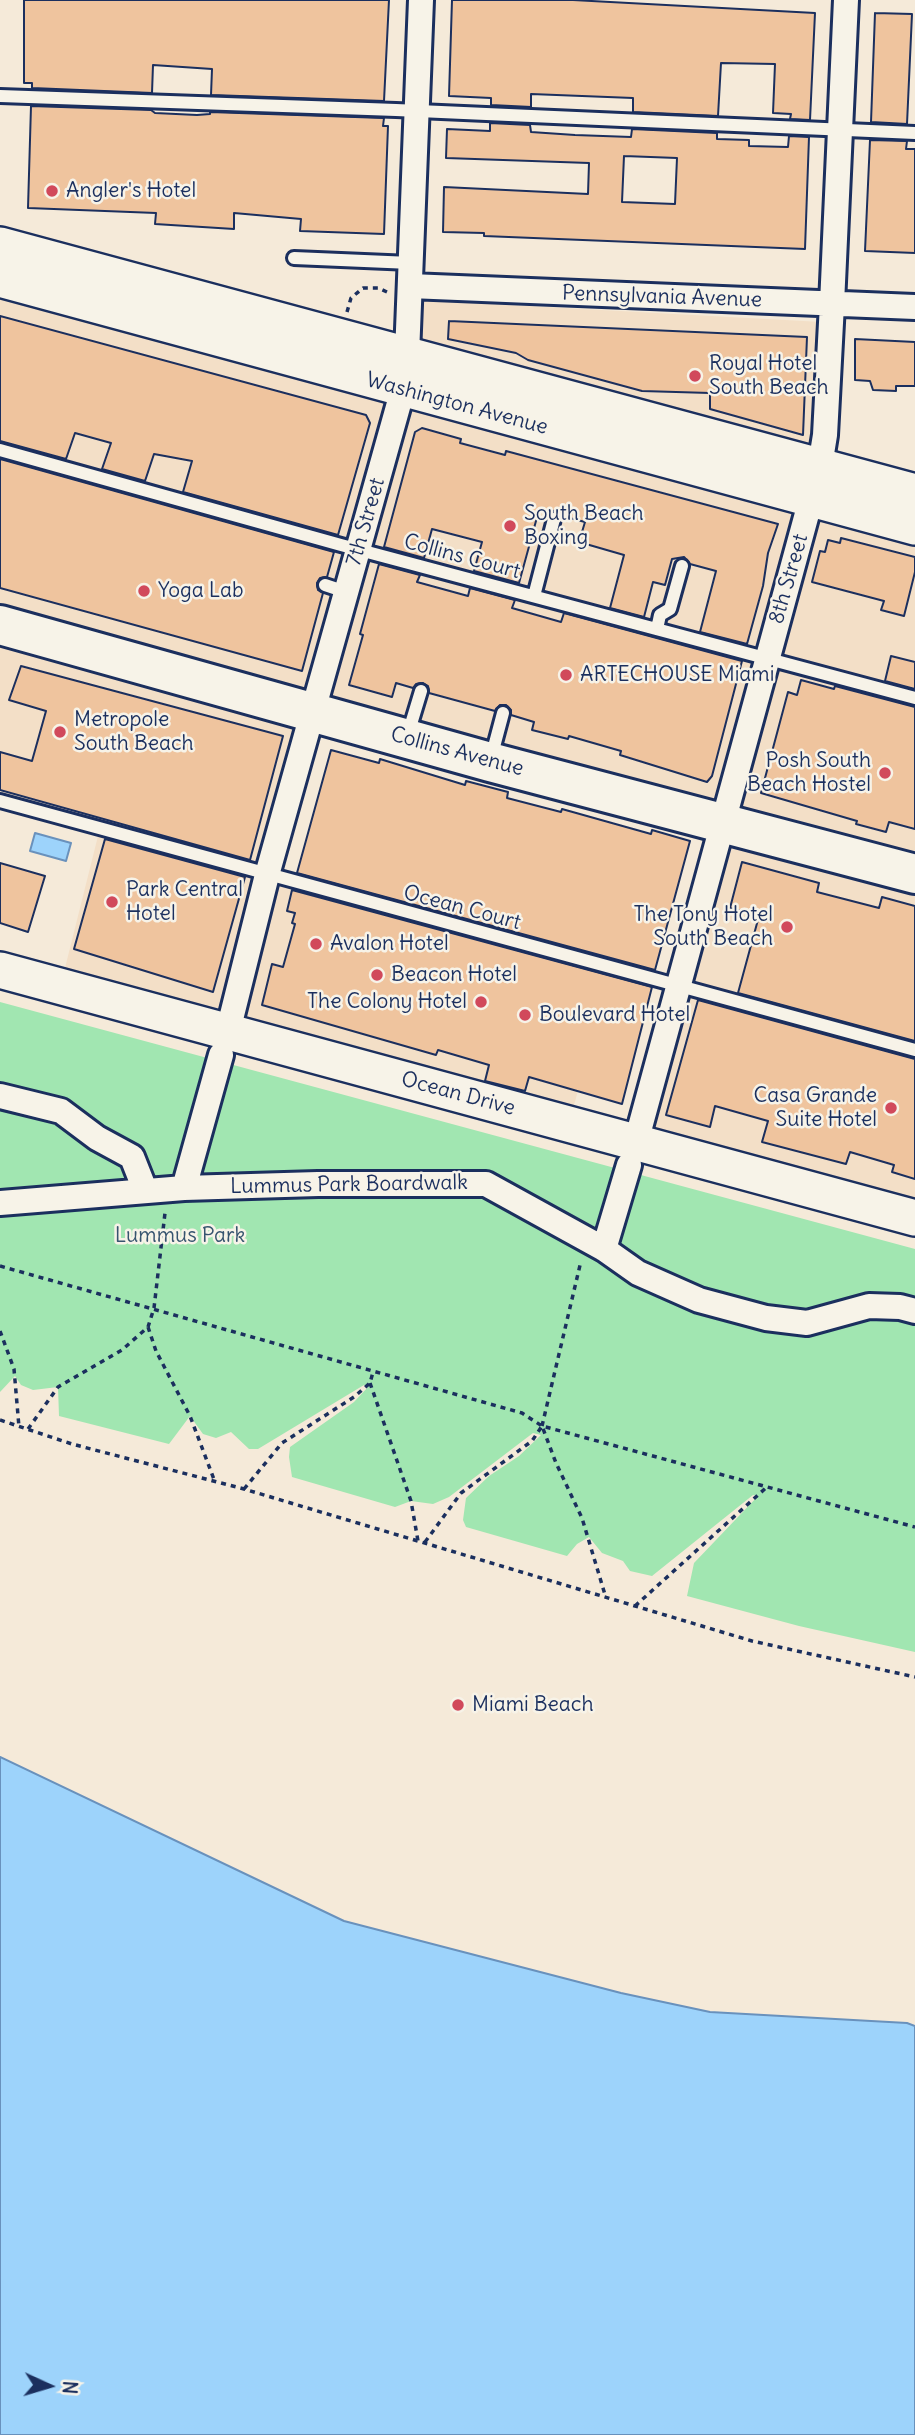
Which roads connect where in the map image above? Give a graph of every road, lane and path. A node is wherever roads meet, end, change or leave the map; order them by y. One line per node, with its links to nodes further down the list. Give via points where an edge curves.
1 (421, 0): 4 (street, 7th Street)
2 (846, 0): 5 (street, 8th Street)
3 (0, 96): 4 (lane)
4 (417, 111): 5 (lane); 10 (street, 7th Street)
5 (841, 130): 6 (lane); 11 (street, 8th Street)
6 (915, 133)
7 (0, 245): 14 (main road, Washington Avenue)
8 (294, 258): 10 (lane)
9 (0, 279): 15 (main road, Washington Avenue)
10 (403, 281): 11 (street, Pennsylvania Avenue); 13 (path, via 363,288 351,298); 14 (street, 7th Street)
11 (832, 304): 12 (street, Pennsylvania Avenue); 17 (street, 8th Street, via 825,436)
12 (915, 307)
13 (347, 314)
14 (407, 355): 15 (street, 7th Street); 17 (main road, Washington Avenue)
15 (403, 389): 17 (main road, Washington Avenue); 21 (street, 7th Street)
16 (0, 450): 21 (lane, Collins Court)
17 (816, 483): 18 (main road, Washington Avenue); 20 (main road, Washington Avenue); 26 (street, 8th Street)
18 (915, 492)
19 (554, 519): 23 (lane)
20 (915, 527)
21 (358, 549): 23 (lane, Collins Court); 29 (street, 7th Street, via 335,588)
22 (682, 566): 25 (lane, via 670,609 660,615)
23 (534, 596): 25 (lane, Collins Court)
24 (0, 625): 29 (main road, Collins Avenue)
25 (657, 629): 26 (lane, Collins Court)
26 (766, 658): 28 (lane, Collins Court); 34 (street, 8th Street)
27 (421, 691): 31 (lane)
28 (915, 698)
29 (313, 712): 31 (main road, Collins Avenue); 36 (street, 7th Street)
30 (503, 713): 32 (lane)
31 (406, 739): 32 (main road, Collins Avenue)
32 (490, 762): 34 (main road, Collins Avenue)
33 (0, 801): 36 (lane, Ocean Court)
34 (723, 823): 35 (main road, Collins Avenue); 38 (street, 8th Street)
35 (915, 874)
36 (267, 875): 38 (lane, Ocean Court); 39 (street, 7th Street)
37 (0, 970): 39 (main road, Ocean Drive)
38 (678, 986): 40 (lane, Ocean Court); 42 (street, 8th Street)
39 (225, 1043): 42 (main road, Ocean Drive); 43 (street, 7th Street)
40 (915, 1050)
41 (0, 1096): 43 (street, via 61,1111 132,1157)
42 (633, 1153): 45 (main road, Ocean Drive); 46 (street, 8th Street)
43 (166, 1189): 44 (street, Lummus Park Boardwalk); 46 (street, Lummus Park Boardwalk, via 486,1184); 48 (path)
44 (0, 1203)
45 (915, 1218)
46 (595, 1244): 49 (street, Lummus Park Boardwalk, via 638,1273 699,1300 766,1318 807,1323 869,1306); 55 (path)
47 (0, 1266): 48 (path)
48 (153, 1308): 50 (path); 52 (path)
49 (915, 1311)
50 (148, 1327): 57 (path, via 122,1350 58,1387); 58 (path)
51 (0, 1331): 56 (path, via 14,1369)
52 (373, 1372): 53 (path); 55 (path, via 522,1413)
53 (370, 1383): 60 (path, via 282,1443); 62 (path, via 411,1501)
54 (0, 1420): 56 (path)
55 (542, 1426): 59 (path); 63 (path, via 532,1441 461,1493); 64 (path, via 582,1518)
56 (19, 1427): 57 (path)
57 (27, 1430): 58 (path)
58 (215, 1482): 60 (path)
59 (768, 1486): 61 (path); 65 (path)
60 (244, 1489): 62 (path)
61 (915, 1527)
62 (418, 1541): 63 (path)
63 (424, 1543): 64 (path)
64 (606, 1598): 65 (path)
65 (635, 1606): 66 (path, via 752,1641)
66 (915, 1676)

